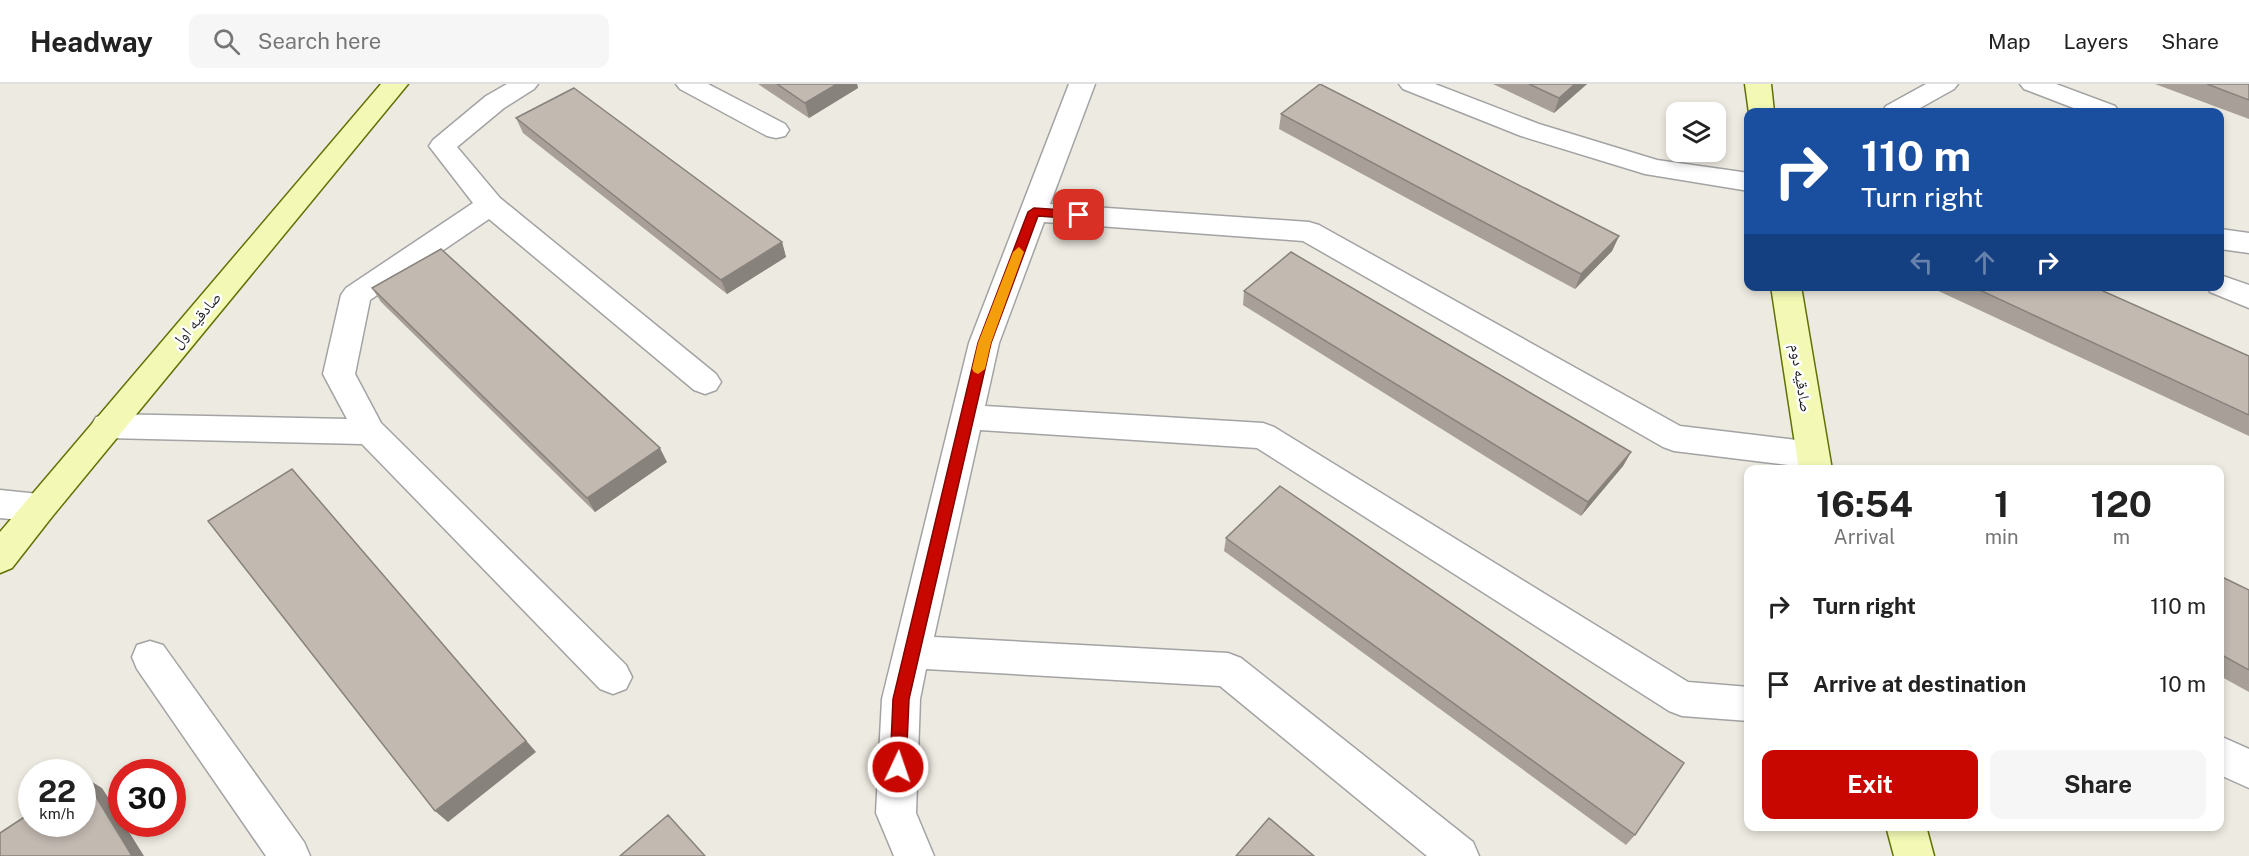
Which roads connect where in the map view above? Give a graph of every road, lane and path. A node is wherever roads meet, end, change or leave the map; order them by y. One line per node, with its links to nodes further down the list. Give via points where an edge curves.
1 (395, 84): 23 (street, صادقیه اول)
2 (525, 84): 14 (street, via 495,102 442,146)
3 (689, 84): 12 (street)
4 (1082, 84): 15 (street)
5 (1412, 84): 13 (street, via 1530,130 1655,168)
6 (1758, 84): 9 (street)
7 (1945, 84): 10 (street)
8 (2033, 84): 11 (street)
9 (1761, 108)
10 (1902, 108)
11 (2096, 108)
12 (776, 130)
13 (1744, 181)
14 (490, 205): 21 (street); 24 (street, via 356,295 339,374)
15 (1034, 212): 22 (street, via 984,343); 25 (street, via 1309,232 1674,438)
16 (2224, 240): 17 (street)
17 (2249, 243)
18 (2224, 287): 20 (street)
19 (1787, 291): 25 (street, صادقیه دوم)
20 (2249, 297)
21 (705, 382)
22 (967, 417): 29 (street); 32 (street, via 1263,436 1682,699)
23 (107, 426): 24 (street); 27 (street, صادقیه اول)
24 (370, 432): 31 (street)
25 (1815, 463)
26 (0, 504): 27 (street)
27 (39, 508): 28 (street, صادقیه اول)
28 (0, 558)
29 (913, 652): 37 (street, via 901,699 896,813); 38 (street, via 1228,670)
30 (150, 657): 36 (street)
31 (613, 677)
32 (1744, 704)
33 (2224, 756): 34 (street)
34 (2249, 770)
35 (1907, 831): 39 (street)
36 (290, 856)
37 (914, 856)
38 (1459, 856)
39 (1914, 856)

